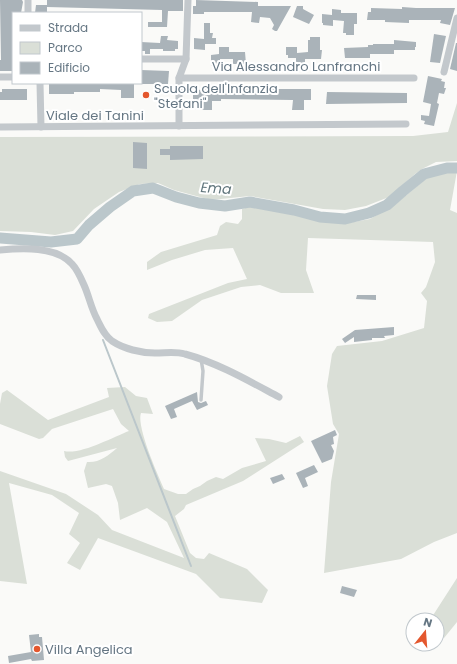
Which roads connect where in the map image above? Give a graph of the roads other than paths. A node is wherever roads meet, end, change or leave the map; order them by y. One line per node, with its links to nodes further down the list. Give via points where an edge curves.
1 (28, 0): 3 (street)
2 (188, 0): 5 (street)
3 (28, 12)
4 (457, 18): 7 (street)
5 (186, 59): 6 (street); 10 (street)
6 (142, 60)
7 (444, 72)
8 (0, 77): 9 (street)
9 (12, 78)
10 (179, 78): 11 (street, Via Alessandro Lanfranchi); 14 (street)
11 (414, 78)
12 (40, 84): 16 (street)
13 (406, 124): 14 (street, Viale dei Tanini)
14 (179, 126): 16 (street, Viale dei Tanini)
15 (0, 127): 16 (street, Viale dei Tanini)
16 (41, 127)
17 (0, 250): 18 (street, via 39,249 52,252 73,264 104,334 118,345 154,353 184,353)
18 (201, 359): 19 (street); 20 (lane)
19 (279, 397)
20 (201, 400)

